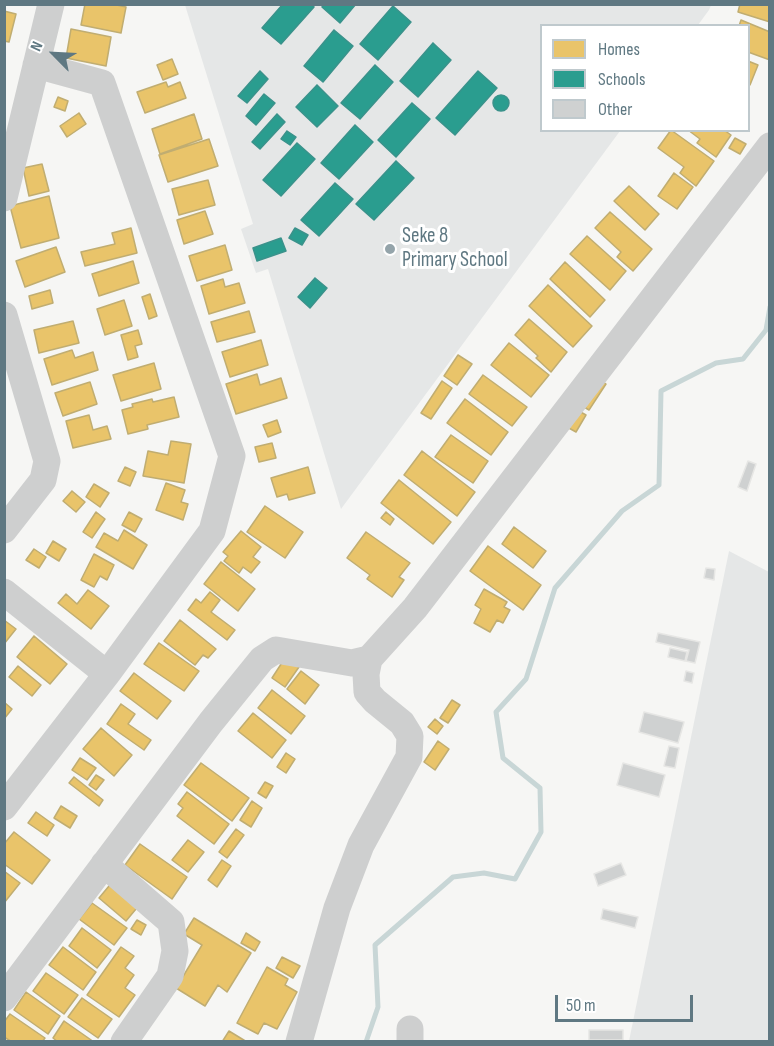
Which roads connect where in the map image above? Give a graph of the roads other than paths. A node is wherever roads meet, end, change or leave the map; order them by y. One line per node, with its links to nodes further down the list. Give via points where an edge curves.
1 (51, 4): 2 (street)
2 (36, 65): 4 (street); 9 (street, via 102,83 232,456 212,531)
3 (770, 146): 8 (street, via 415,608)
4 (4, 198)
5 (4, 315): 6 (street, via 47,461 43,480)
6 (4, 530)
7 (4, 592): 9 (street)
8 (369, 659): 11 (street, via 352,663 276,650 262,659); 14 (street, via 367,692 402,723 410,736 409,757 361,845 337,908)
9 (107, 674): 10 (street)
10 (4, 807)
11 (104, 864): 12 (street); 13 (street, via 171,922 175,951 170,976)
12 (4, 998)
13 (124, 1041)
14 (299, 1041)

